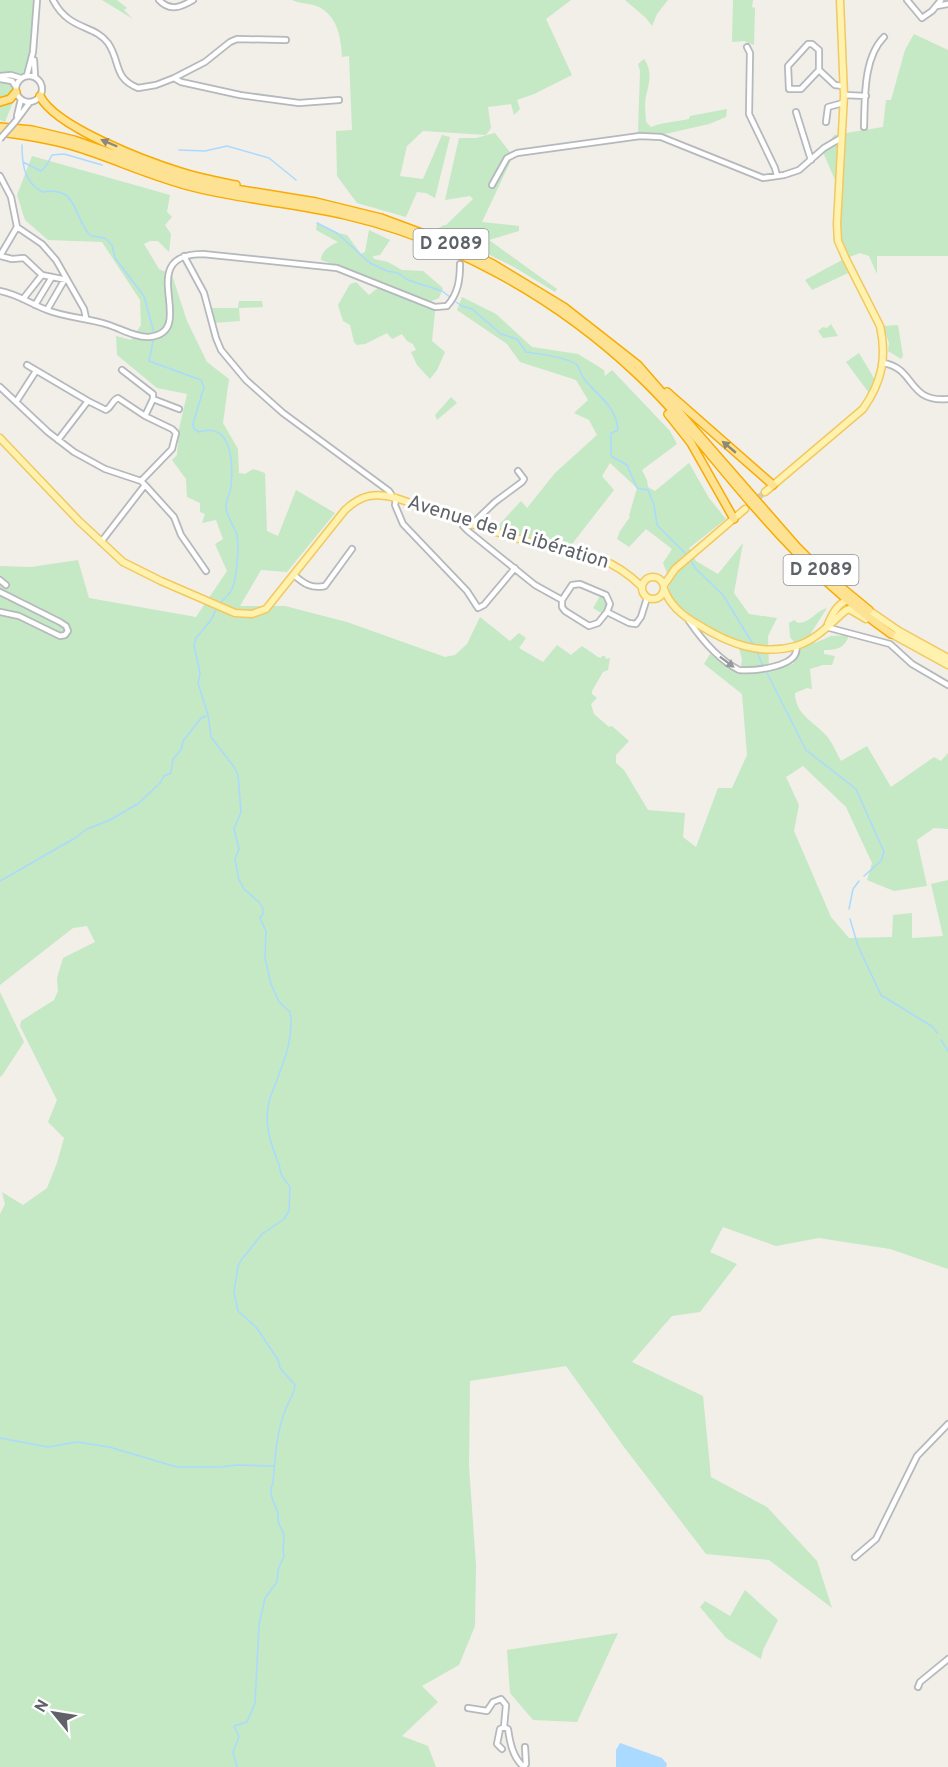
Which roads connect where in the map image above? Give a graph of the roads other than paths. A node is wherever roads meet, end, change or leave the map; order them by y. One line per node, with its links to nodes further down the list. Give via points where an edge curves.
1 (37, 0): 13 (street)
2 (53, 0): 18 (street, via 65,17 108,43 118,71 128,83 144,88)
3 (159, 0): 4 (street, via 178,8)
4 (193, 0)
5 (840, 0): 19 (main road)
6 (907, 0): 9 (street, via 922,18)
7 (941, 0): 9 (street)
8 (948, 4): 9 (street)
9 (937, 6)
10 (884, 37): 23 (street, via 873,56)
11 (286, 40): 18 (street, via 237,39)
12 (747, 47): 38 (street, via 749,114)
13 (33, 52): 15 (street); 16 (street)
14 (819, 70): 14 (street, via 819,50 808,44 788,66 789,89 801,89); 19 (street, via 835,85)
15 (35, 76): 16 (street); 22 (street, via 42,84)
16 (24, 77): 17 (street); 20 (street)
17 (0, 78): 20 (street, via 12,81)
18 (174, 78): 24 (street, via 240,95 299,103)
19 (843, 86): 21 (main road)
20 (18, 93): 25 (highway); 26 (street); 29 (street)
21 (844, 94): 23 (street); 27 (main road)
22 (40, 96): 26 (street); 40 (highway, one-way to 22, via 198,177 157,163 73,126)
23 (866, 96): 32 (street)
24 (339, 100)
25 (0, 102)
26 (30, 102): 29 (street)
27 (843, 103): 30 (street, via 828,107); 34 (main road)
28 (796, 111): 36 (street)
29 (15, 122): 35 (street, bridge)
30 (826, 122)
31 (0, 127): 40 (highway, D 2089, via 74,140 193,182)
32 (864, 127)
33 (0, 132): 58 (highway, D 2089, via 71,145 191,187 336,213 419,237 522,287 589,333)
34 (841, 138): 36 (street); 53 (main road, via 838,241 880,326)
35 (0, 139)
36 (811, 160): 38 (street, via 799,170)
37 (0, 176): 41 (street, via 11,197)
38 (777, 176): 39 (street, via 763,178 661,137 640,136 517,153 507,158)
39 (492, 185)
40 (285, 197): 55 (highway, D 2089, via 381,218 454,245 525,282)
41 (17, 226): 42 (street); 47 (street, via 42,244)
42 (0, 256): 45 (street, via 24,258)
43 (184, 256): 44 (street, via 203,254 337,268 435,308 447,306 456,296); 52 (street, via 173,263 167,276 171,318 156,335 148,337); 72 (street, via 204,293 221,350 238,371 283,413)
44 (460, 264)
45 (42, 274): 46 (street); 49 (street)
46 (52, 277): 47 (street); 50 (street)
47 (66, 280): 51 (street); 52 (street)
48 (0, 291): 49 (street)
49 (23, 299): 50 (street)
50 (35, 304): 51 (street)
51 (46, 310): 52 (street)
52 (86, 318)
53 (883, 363): 61 (street, via 902,370 925,396); 70 (main road, via 874,392 863,409)
54 (27, 365): 56 (street)
55 (638, 365): 70 (highway, one-way to 55); 96 (highway, D 2089, via 797,547)
56 (36, 370): 62 (street); 63 (street)
57 (122, 370): 60 (street, via 153,394)
58 (637, 374): 74 (highway, via 691,443); 95 (highway, D 2089, via 794,551)
59 (0, 387): 63 (street)
60 (153, 399): 64 (street); 65 (street)
61 (948, 399)
62 (88, 401): 65 (street, via 106,410 118,398); 67 (street)
63 (16, 402): 67 (street)
64 (178, 409)
65 (145, 416): 69 (street, via 172,429 176,440)
66 (1, 440): 78 (main road, Avenue de la Libération)
67 (58, 440): 69 (street, via 105,469)
68 (518, 471): 76 (street, via 524,478 522,482)
69 (143, 483): 78 (street); 82 (street, via 174,517 181,535)
70 (774, 485): 71 (main road)
71 (765, 492)
72 (393, 497): 75 (main road, Avenue de la Libération); 80 (street, via 403,524 478,608); 84 (main road, Avenue de la Libération, via 376,494 354,502)
73 (745, 509): 74 (main road)
74 (734, 519): 81 (main road)
75 (464, 521): 76 (main road, Avenue de la Libération); 77 (street)
76 (472, 524): 77 (street); 83 (main road, Avenue de la Libération, via 521,540 596,556)
77 (468, 531): 80 (street)
78 (101, 542): 84 (main road, Avenue de la Libération, via 131,567 235,613 252,614 266,609)
79 (352, 549): 84 (street, via 325,586 314,588)
80 (515, 568): 94 (street)
81 (675, 569): 85 (main road); 90 (main road)
82 (206, 571)
83 (629, 574): 86 (main road, Avenue de la Libération); 89 (main road, Avenue de la Libération)
84 (294, 575)
85 (656, 576): 86 (main road); 90 (main road)
86 (647, 578): 89 (main road)
87 (0, 580): 88 (street)
88 (6, 585)
89 (641, 586): 92 (main road)
90 (664, 587): 93 (main road); 99 (main road)
91 (0, 592): 97 (street, via 60,622 68,631 60,636 19,616)
92 (647, 598): 93 (main road); 98 (street, via 636,624)
93 (656, 599): 99 (main road)
94 (562, 600): 98 (street, via 562,608 589,626 598,623); 98 (street, via 572,585 580,584 606,595 610,604)
95 (846, 600): 96 (main road); 101 (main road); 102 (highway, D 2089)
96 (869, 610): 104 (main road, D 2089)
97 (0, 612)
98 (607, 612)
99 (679, 612): 100 (main road)
100 (688, 619): 103 (main road, via 718,637 746,647 766,650); 103 (street, one-way to 103, via 718,655 739,670 789,662 797,652)
101 (826, 627): 102 (main road, via 849,609); 103 (main road); 106 (street, via 890,644 912,664)
102 (891, 634): 105 (main road, D 2089)
103 (795, 646)
104 (948, 658)
105 (948, 665)
106 (948, 685)
107 (948, 1424): 108 (street, via 917,1456 876,1539)
108 (855, 1557)
109 (948, 1659): 110 (street)
110 (919, 1685)
111 (468, 1708): 112 (street, via 487,1711 501,1699 506,1706)
112 (504, 1727): 113 (street, via 508,1729 511,1748 524,1767); 114 (street, via 496,1744)
113 (525, 1747)
114 (502, 1749)

